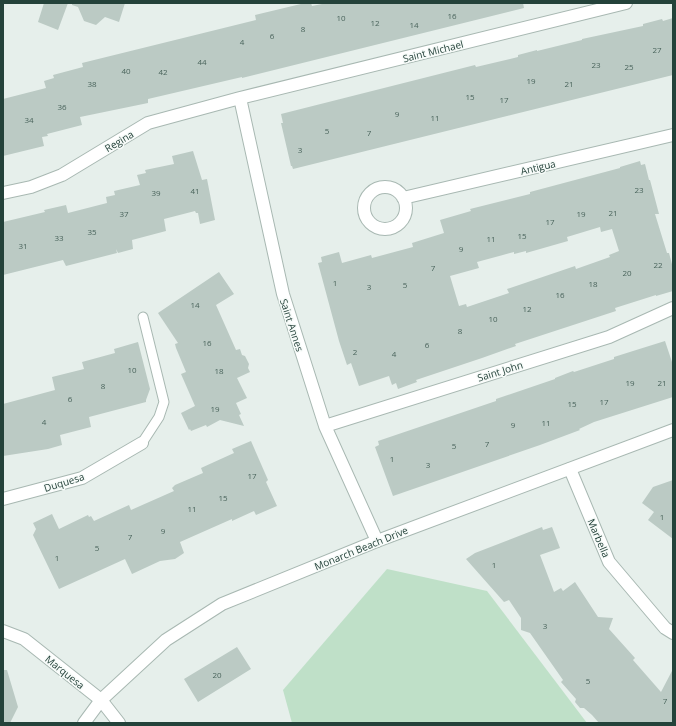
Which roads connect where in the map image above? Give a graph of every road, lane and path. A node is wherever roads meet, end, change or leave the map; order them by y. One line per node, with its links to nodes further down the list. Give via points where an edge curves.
1 (626, 3): 2 (street, Saint Michael)
2 (240, 98): 4 (street, Regina, via 148,123 62,176); 8 (street, Saint Annes, via 283,294)
3 (673, 135): 5 (street, Antigua)
4 (3, 193)
5 (403, 198)
6 (673, 308): 8 (street, Saint John, via 609,336)
7 (143, 317): 10 (lane, via 164,402 159,417)
8 (325, 426): 13 (street, Saint Annes)
9 (673, 430): 11 (street, Monarch Beach Drive)
10 (142, 443): 12 (street, Duquesa, via 82,478)
11 (570, 470): 13 (street, Monarch Beach Drive); 15 (street, Marbella, via 609,562 665,628)
12 (3, 499)
13 (377, 541): 16 (street, Monarch Beach Drive, via 222,604 166,640)
14 (3, 631): 16 (street, Marquesa, via 24,639)
15 (673, 633)
16 (101, 700): 17 (street, Monarch Beach Drive); 18 (street, Marquesa)
17 (84, 723)
18 (118, 723)

